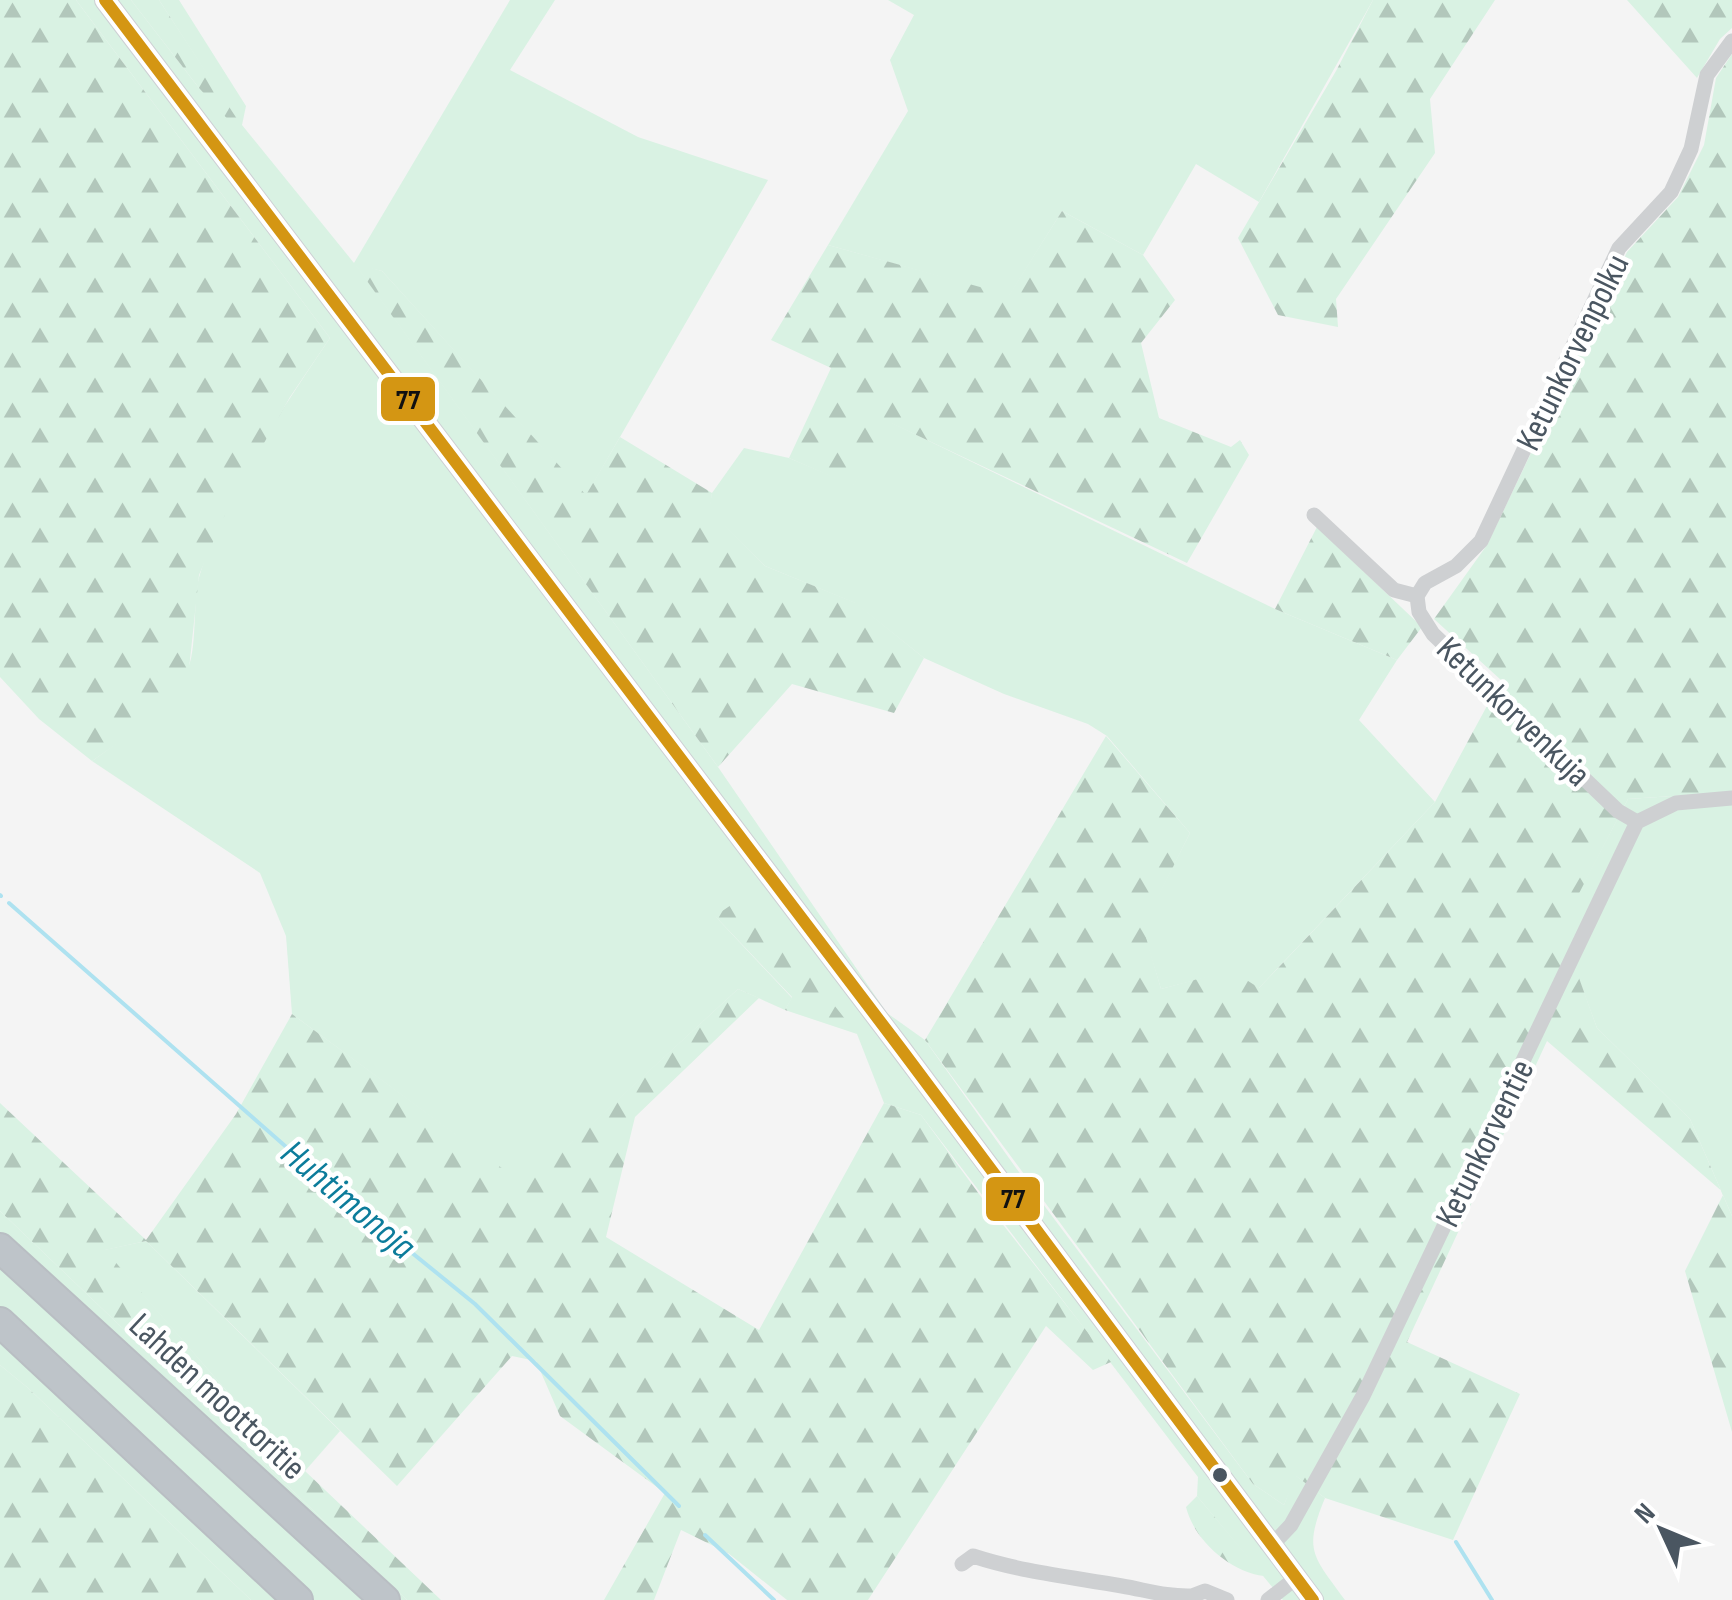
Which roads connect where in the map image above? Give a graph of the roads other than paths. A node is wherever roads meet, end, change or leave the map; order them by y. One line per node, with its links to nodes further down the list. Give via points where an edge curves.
1 (106, 0): 9 (main road)
2 (1732, 41): 4 (street, Ketunkorvenpolku, via 1707,75 1691,148 1671,192 1619,248 1480,541)
3 (1314, 515): 4 (street, Ketunkorvenkuja, via 1394,590)
4 (1416, 596): 6 (street, Ketunkorvenkuja, via 1433,634)
5 (1732, 798): 6 (street, via 1676,803)
6 (1637, 822): 9 (street, Ketunkorventie, via 1363,1396 1291,1525)
7 (0, 1248): 14 (highway, Lahden moottoritie)
8 (0, 1322): 13 (highway)
9 (1272, 1545): 11 (main road)
10 (962, 1564): 12 (street, via 973,1556)
11 (1296, 1578): 16 (street); 17 (main road)
12 (1191, 1598): 15 (street, via 1206,1591)
13 (298, 1600)
14 (384, 1600)
15 (1227, 1600)
16 (1268, 1600)
17 (1313, 1600)

